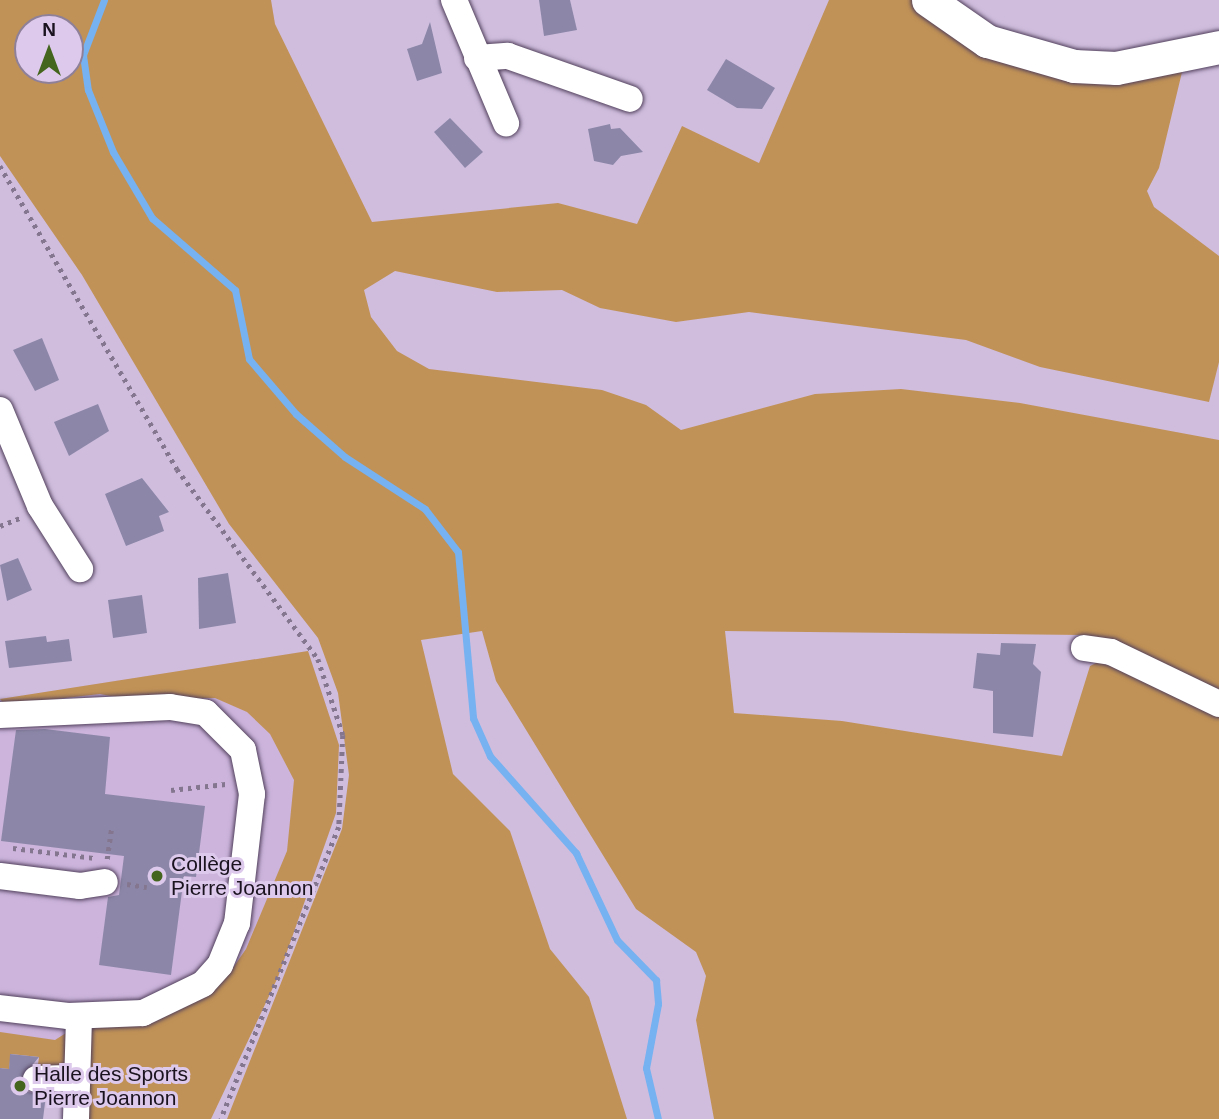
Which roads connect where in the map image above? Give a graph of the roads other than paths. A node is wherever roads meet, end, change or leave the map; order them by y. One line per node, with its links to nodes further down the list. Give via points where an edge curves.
1 (454, 0): 4 (street)
2 (928, 0): 3 (main road, via 987,41 1074,66 1115,68)
3 (1219, 47)
4 (477, 58): 5 (street, via 508,56); 6 (street)
5 (630, 99)
6 (506, 122)
7 (0, 410): 8 (street, via 40,506)
8 (80, 569)
9 (1084, 648): 10 (street, via 1111,652)
10 (1219, 704)
11 (0, 715): 15 (street, via 189,709 233,733 251,779 237,923 220,965 164,1007)
12 (106, 870): 13 (street, via 80,886)
13 (0, 876)
14 (0, 1008): 15 (street)
15 (79, 1016): 16 (street)
16 (74, 1078): 17 (street); 18 (street)
17 (36, 1079)
18 (76, 1119)

